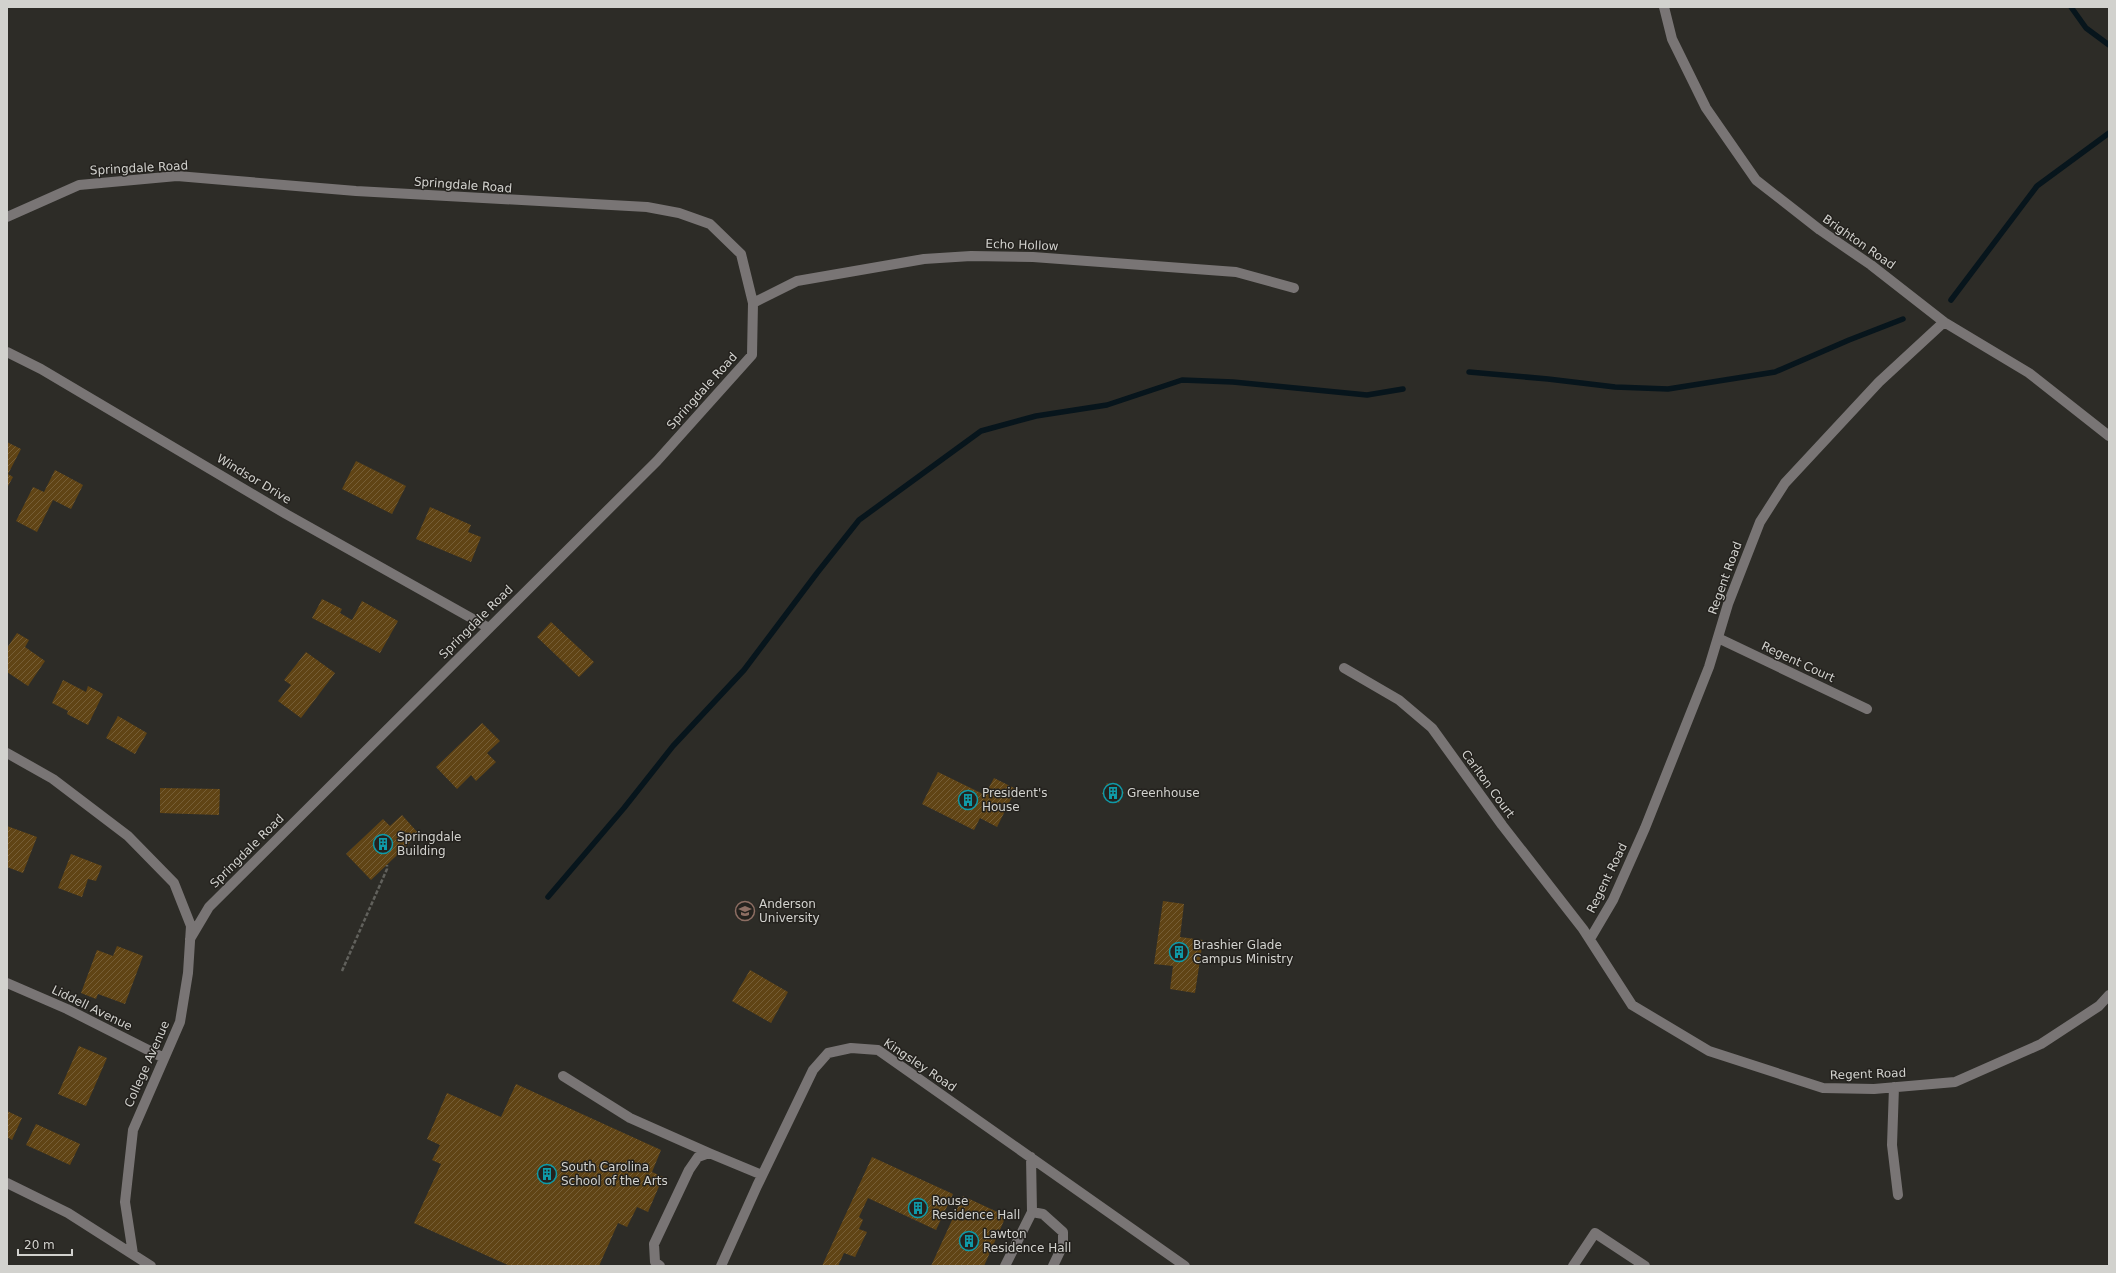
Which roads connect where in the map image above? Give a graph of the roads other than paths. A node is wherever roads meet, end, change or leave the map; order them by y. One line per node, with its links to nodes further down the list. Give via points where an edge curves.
1 (1664, 7): 5 (street, Brighton Road, via 1672,39 1706,108 1756,180)
2 (7, 217): 4 (street, Springdale Road, via 80,185 177,176 356,191 647,207 679,213 710,224 741,254)
3 (1294, 288): 4 (street, Echo Hollow, via 1236,272 1033,257 971,256 924,259 797,281)
4 (754, 303): 8 (street, Springdale Road, via 752,355 657,460)
5 (1944, 322): 7 (street, Brighton Road, via 2029,373); 9 (street, Regent Road, via 1879,382 1785,483 1760,522 1728,604)
6 (7, 352): 8 (street, Windsor Drive, via 41,369 286,514)
7 (2109, 436)
8 (489, 628): 13 (street, Springdale Road, via 209,907)
9 (1718, 638): 11 (street, Regent Court); 14 (street, Regent Road, via 1645,828 1613,900)
10 (1344, 668): 14 (street, Carlton Court, via 1399,700 1432,728 1502,825)
11 (1867, 709)
12 (7, 753): 13 (street, College Avenue, via 53,779 128,836 164,872 174,883 191,926)
13 (190, 939): 18 (street, College Avenue, via 188,973 180,1022)
14 (1590, 939): 20 (street, Regent Road, via 1632,1005 1709,1051 1822,1088)
15 (9, 984): 16 (street); 18 (street, Liddell Avenue, via 67,1009)
16 (7, 995)
17 (2109, 995): 20 (street, Regent Road, via 2098,1006 2041,1044 1955,1082)
18 (164, 1058): 27 (street, College Avenue, via 132,1130 125,1202)
19 (562, 1076): 21 (street, via 630,1118)
20 (1894, 1087): 25 (street, via 1892,1145)
21 (709, 1153): 23 (street); 29 (street, via 698,1157 689,1170 654,1244 655,1262)
22 (1031, 1157): 23 (street, Kingsley Road, via 878,1050 851,1048 828,1053 812,1070); 26 (street); 33 (street, Kingsley Road)
23 (762, 1175): 30 (street, Kingsley Road)
24 (7, 1183): 27 (street, via 68,1212)
25 (1898, 1194)
26 (1032, 1212): 31 (street); 32 (street, via 1043,1214 1064,1232 1064,1245)
27 (133, 1254): 28 (street)
28 (151, 1266)
29 (660, 1266)
30 (721, 1266)
31 (1005, 1266)
32 (1053, 1266)
33 (1185, 1266)
34 (1573, 1266): 35 (street, via 1595,1233)
35 (1645, 1266)

